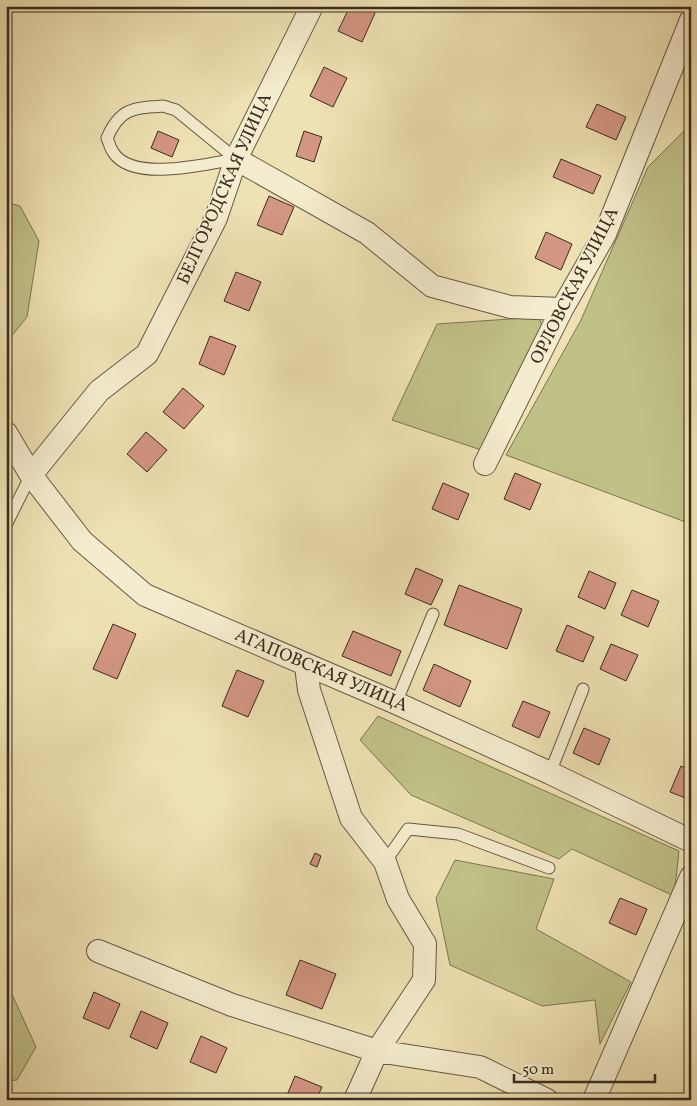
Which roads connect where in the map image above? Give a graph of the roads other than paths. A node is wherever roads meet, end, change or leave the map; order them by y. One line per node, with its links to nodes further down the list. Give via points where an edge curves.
1 (312, 6): 4 (street, БЕЛГОРОДСКАЯ УЛИЦА)
2 (680, 6): 3 (street)
3 (691, 19): 5 (street, ОРЛОВСКАЯ УЛИЦА, via 605,234)
4 (236, 159): 4 (lane, via 170,107 132,108 114,123 107,138 113,153 125,163 144,168 183,168); 5 (street, via 367,232 432,286 510,307); 8 (street, БЕЛГОРОДСКАЯ УЛИЦА, via 216,218 147,354 99,391)
5 (562, 309): 7 (street, ОРЛОВСКАЯ УЛИЦА)
6 (6, 433): 8 (street, АГАПОВСКАЯ УЛИЦА)
7 (485, 464)
8 (31, 475): 9 (lane); 11 (street, АГАПОВСКАЯ УЛИЦА, via 82,541 146,595)
9 (6, 525)
10 (433, 614): 13 (lane)
11 (306, 666): 13 (street, АГАПОВСКАЯ УЛИЦА); 16 (street, via 309,690 351,818)
12 (582, 689): 14 (lane)
13 (396, 702): 14 (street, АГАПОВСКАЯ УЛИЦА)
14 (550, 772): 15 (street, АГАПОВСКАЯ УЛИЦА)
15 (691, 841)
16 (385, 862): 17 (lane, via 408,829 458,834); 20 (street, via 398,899 425,944 424,980)
17 (550, 868)
18 (691, 877): 23 (street)
19 (98, 951): 20 (street, via 232,1005)
20 (378, 1051): 21 (street); 22 (street, via 480,1067)
21 (355, 1100)
22 (547, 1100)
23 (594, 1100)

